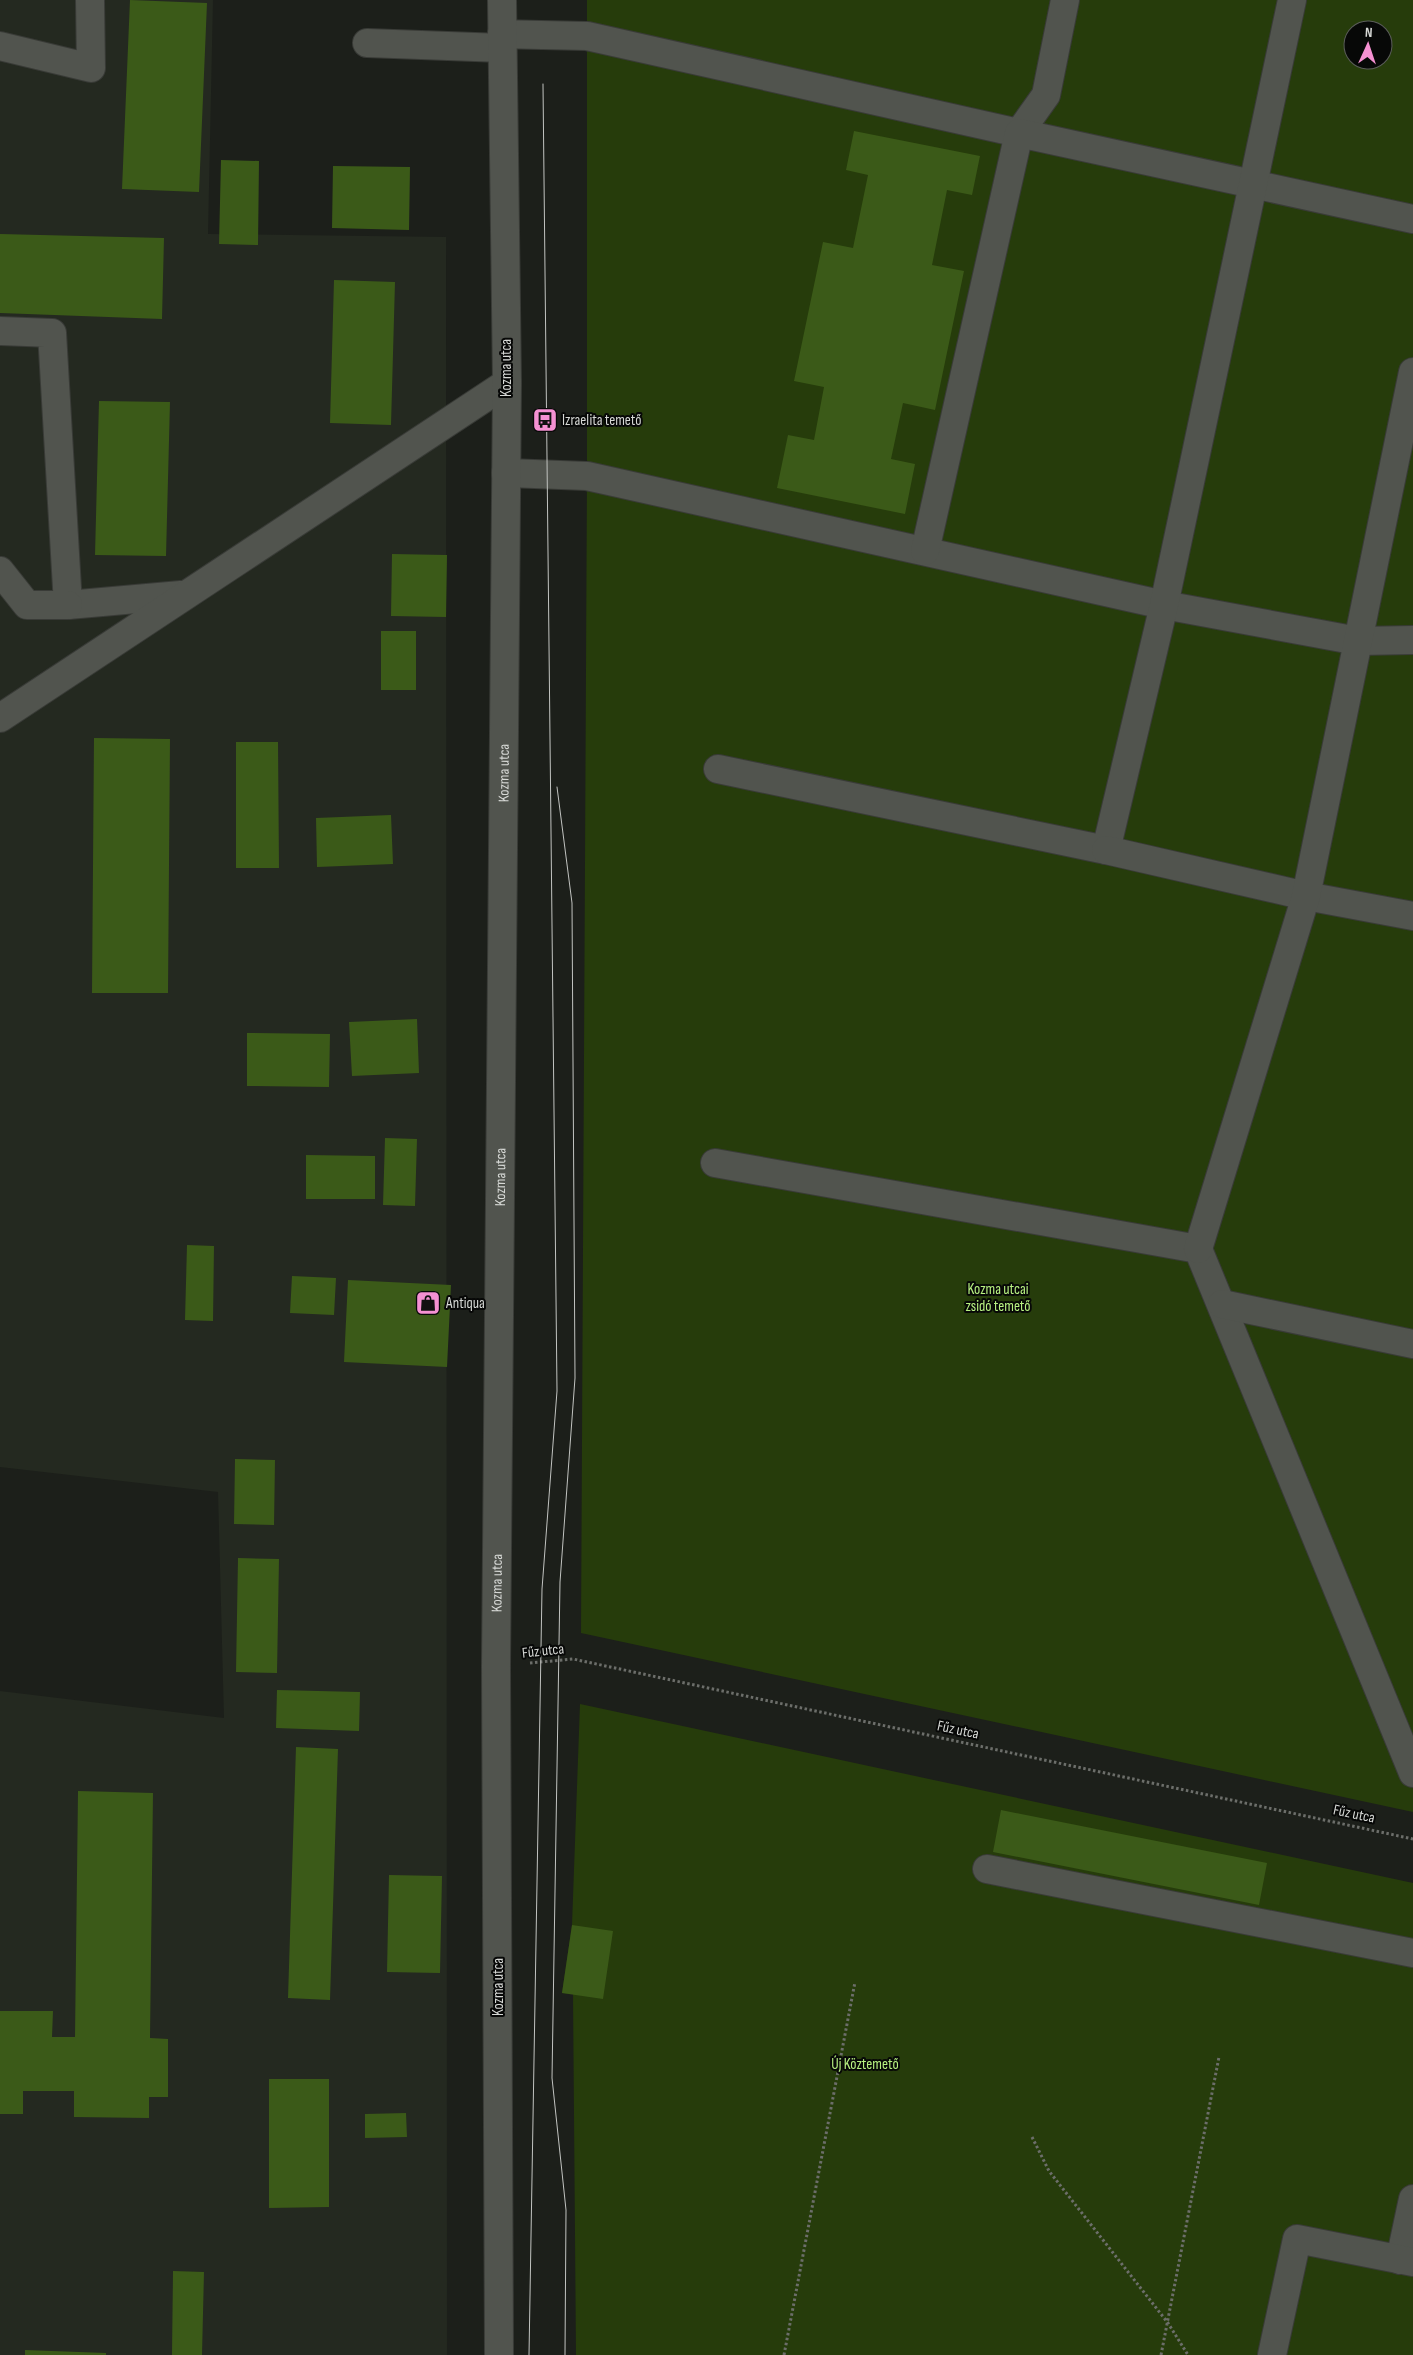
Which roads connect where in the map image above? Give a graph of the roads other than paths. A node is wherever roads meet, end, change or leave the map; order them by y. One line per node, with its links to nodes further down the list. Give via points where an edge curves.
1 (90, 0): 7 (street, via 91,68)
2 (502, 0): 5 (street, Kozma utca)
3 (1065, 0): 8 (street, via 1046,95)
4 (1292, 0): 9 (street)
5 (502, 42): 6 (street); 8 (street, via 587,36); 13 (street, Kozma utca)
6 (367, 43)
7 (0, 46)
8 (1019, 133): 9 (street); 15 (street)
9 (1253, 184): 10 (street); 19 (street)
10 (1413, 219)
11 (0, 331): 18 (street, via 52,332)
12 (1413, 372): 21 (street)
13 (507, 383): 14 (street, Kozma utca); 17 (street)
14 (506, 474): 15 (street, via 587,476); 36 (street, Kozma utca, via 496,1667)
15 (925, 551): 19 (street)
16 (0, 571): 18 (street, via 28,605)
17 (186, 594): 18 (street); 22 (street)
18 (68, 605)
19 (1164, 605): 21 (street); 24 (street)
20 (1413, 640): 21 (street)
21 (1358, 641): 25 (street)
22 (0, 718)
23 (718, 769): 24 (street)
24 (1106, 850): 25 (street)
25 (1306, 896): 26 (street); 28 (street)
26 (1413, 916)
27 (715, 1163): 28 (street)
28 (1198, 1249): 29 (street)
29 (1222, 1304): 30 (street); 31 (street)
30 (1413, 1344)
31 (1413, 1773)
32 (987, 1869): 33 (street)
33 (1413, 1953)
34 (1413, 2199): 35 (street)
35 (1407, 2261): 37 (street, via 1297,2239)
36 (499, 2355)
37 (1272, 2355)

